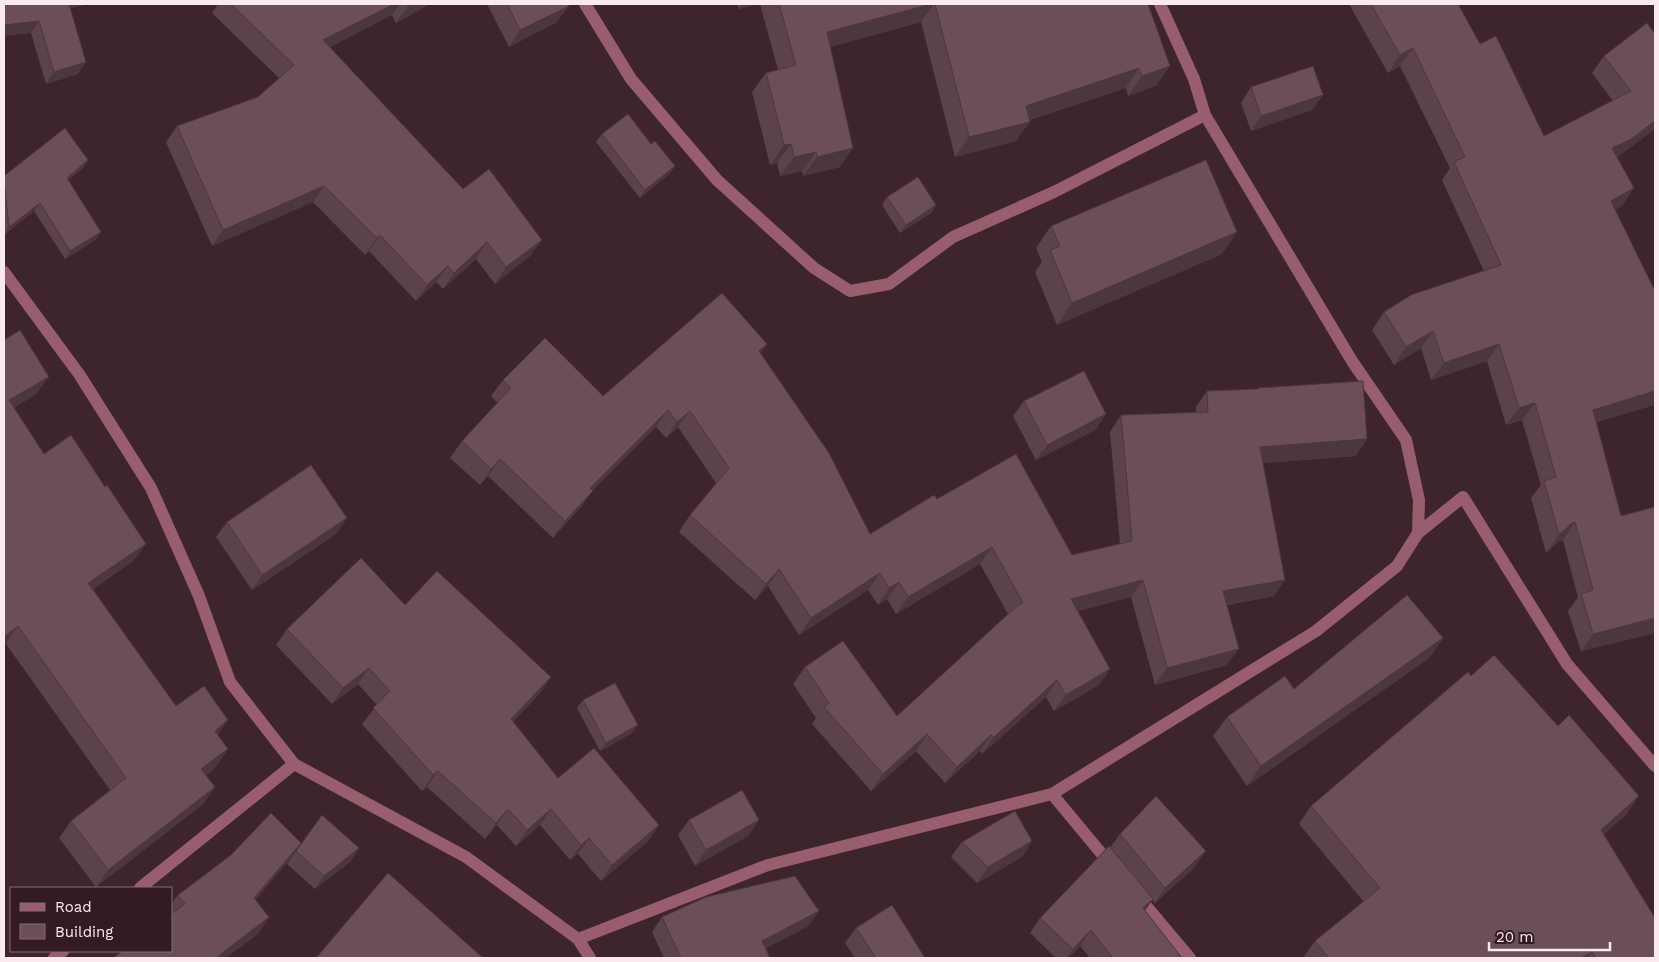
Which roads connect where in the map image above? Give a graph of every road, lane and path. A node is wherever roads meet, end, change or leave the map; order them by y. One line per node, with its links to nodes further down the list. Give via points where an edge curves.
1 (584, 4): 3 (street, via 631,79 717,180 814,268 850,291 889,284 953,237 1054,192)
2 (1160, 4): 3 (street, via 1194,79)
3 (1205, 115): 5 (street, via 1352,361 1406,440 1419,500)
4 (4, 272): 6 (street, via 79,374 150,488 199,596 230,682)
5 (1418, 533): 7 (street, via 1463,497 1567,664); 8 (street, via 1397,566 1316,631)
6 (294, 764): 9 (street); 10 (street, via 466,857)
7 (1655, 766)
8 (1052, 794): 10 (street, via 768,865); 12 (street)
9 (141, 887)
10 (578, 939): 11 (street)
11 (590, 958)
12 (1190, 958)

